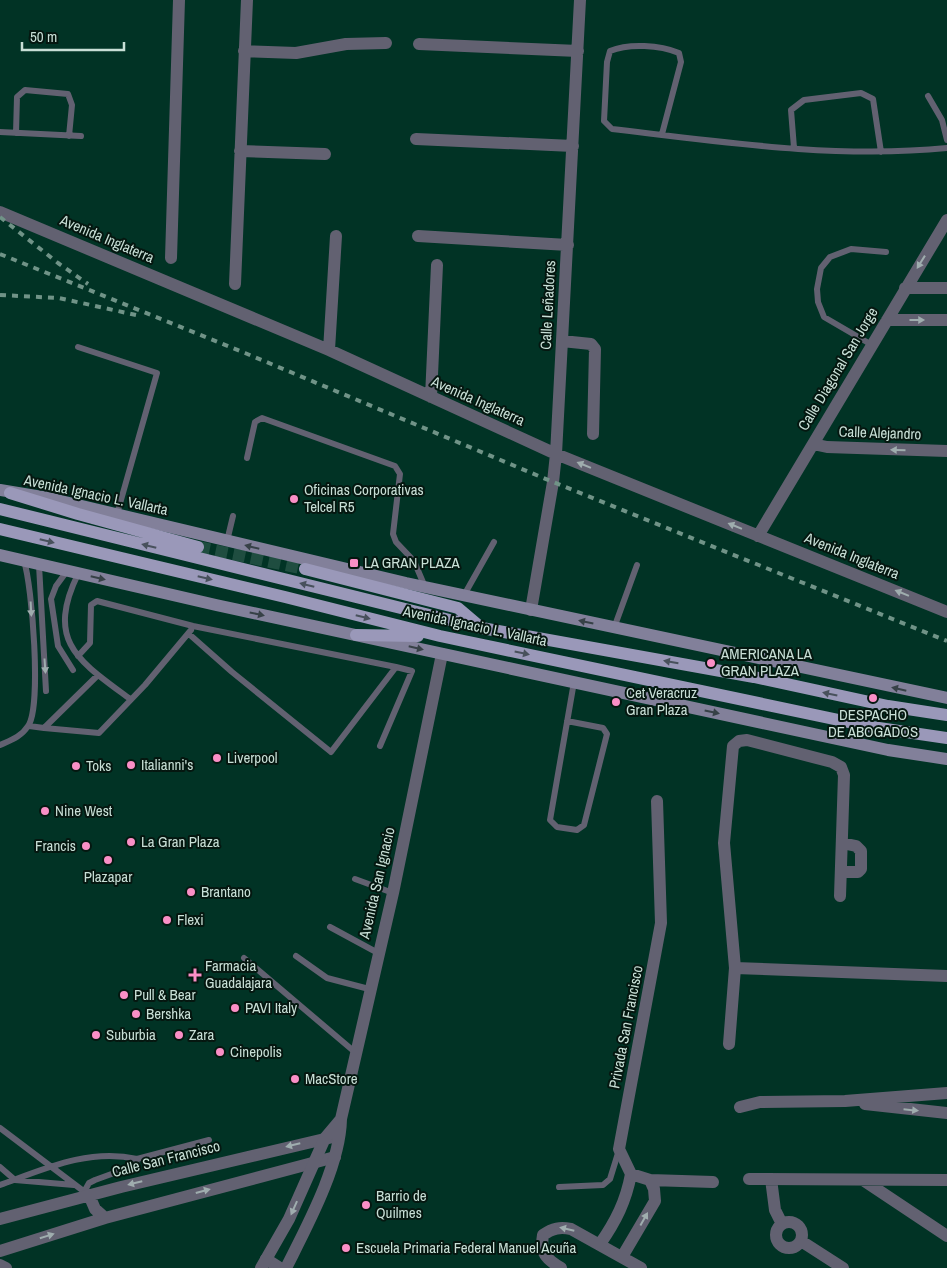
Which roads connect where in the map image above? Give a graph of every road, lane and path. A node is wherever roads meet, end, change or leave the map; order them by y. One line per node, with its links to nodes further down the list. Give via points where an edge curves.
1 (179, 0): 28 (street)
2 (247, 0): 6 (street)
3 (580, 0): 7 (street, Calle Leñadores)
4 (386, 43): 6 (street, via 346,44 296,53)
5 (418, 44): 7 (street)
6 (244, 51): 19 (street)
7 (578, 51): 16 (street, Calle Leñadores)
8 (928, 96): 15 (lane, via 942,120)
9 (0, 132): 10 (lane)
10 (16, 133): 12 (lane); 12 (lane, via 17,96 25,90 68,94 72,105)
11 (662, 134): 11 (lane, via 681,62 679,54 669,49 622,46 610,51 604,121 612,129); 17 (lane)
12 (69, 136): 13 (lane)
13 (82, 136)
14 (416, 139): 16 (street)
15 (947, 140)
16 (572, 146): 26 (street, Calle Leñadores)
17 (794, 148): 20 (lane); 20 (lane, via 791,110 804,100 860,93 873,98)
18 (947, 148): 20 (lane)
19 (240, 151): 21 (street); 30 (street)
20 (881, 152)
21 (325, 154)
22 (0, 212): 38 (street, Avenida Inglaterra)
23 (947, 220): 31 (street, Calle Diagonal San Jorge, one-way to 31)
24 (336, 236): 38 (street)
25 (418, 236): 26 (street)
26 (568, 245): 35 (street, Calle Leñadores)
27 (886, 252): 36 (lane, via 851,249 830,257 821,268 817,289 824,317)
28 (171, 258)
29 (437, 265): 39 (street)
30 (235, 284)
31 (905, 288): 32 (street); 33 (street, Calle Diagonal San Jorge)
32 (947, 288)
33 (887, 320): 34 (street, one-way to 34); 36 (street, Calle Diagonal San Jorge)
34 (947, 320)
35 (562, 341): 40 (street, via 591,344 596,349); 43 (street, Calle Leñadores)
36 (872, 345): 41 (street, Calle Diagonal San Jorge)
37 (78, 347): 47 (lane, via 157,373)
38 (329, 350): 39 (street, Avenida Inglaterra)
39 (430, 397): 43 (street, Avenida Inglaterra)
40 (593, 434)
41 (813, 444): 42 (street, Calle Alejandro, one-way to 41); 50 (street, Calle Diagonal San Jorge)
42 (947, 451)
43 (556, 454): 50 (street, Avenida Inglaterra, one-way to 43); 63 (street, Calle Leñadores)
44 (247, 458): 60 (lane, via 255,422 262,418 395,466 400,474 393,534 396,542 414,561)
45 (5, 491): 47 (main road, Avenida Ignacio L. Vallarta); 53 (main road)
46 (0, 509): 65 (main road, Avenida Ignacio L. Vallarta, one-way to 46)
47 (117, 514): 51 (main road, Avenida Ignacio L. Vallarta)
48 (234, 516): 51 (lane)
49 (0, 529): 71 (main road, Avenida Ignacio L. Vallarta, one-way to 71)
50 (758, 536): 64 (street, Avenida Inglaterra, one-way to 50)
51 (227, 541): 60 (main road, Avenida Ignacio L. Vallarta, one-way to 51)
52 (494, 542): 61 (lane)
53 (198, 547)
54 (0, 555): 55 (main road)
55 (24, 561): 56 (main road); 83 (lane, one-way to 83, via 29,575 36,677 35,711)
56 (39, 564): 59 (main road); 78 (lane, one-way to 78)
57 (637, 564): 68 (lane)
58 (305, 569): 62 (main road)
59 (73, 572): 70 (main road, one-way to 70); 73 (lane, via 66,631); 75 (lane, via 56,586 51,599 58,646)
60 (425, 587): 61 (main road, Avenida Ignacio L. Vallarta)
61 (464, 595): 62 (lane); 63 (main road, Avenida Ignacio L. Vallarta)
62 (458, 608): 65 (lane); 67 (main road)
63 (531, 610): 68 (main road, Avenida Ignacio L. Vallarta, one-way to 63)
64 (947, 612)
65 (452, 620): 67 (main road, Avenida Ignacio L. Vallarta)
66 (193, 626): 69 (lane); 73 (lane, via 97,601 91,605 90,643); 74 (lane)
67 (482, 628): 81 (main road, Avenida Ignacio L. Vallarta, one-way to 67)
68 (614, 628): 80 (main road, Avenida Ignacio L. Vallarta, one-way to 68)
69 (189, 634): 74 (lane, via 331,752); 79 (lane)
70 (356, 635): 71 (main road); 72 (main road, one-way to 72)
71 (440, 636): 85 (main road, Avenida Ignacio L. Vallarta, one-way to 85, via 872,727)
72 (442, 654): 77 (main road); 93 (street, Avenida San Ignacio)
73 (78, 656): 76 (lane)
74 (396, 667): 87 (lane, via 412,671)
75 (73, 670)
76 (98, 675): 79 (lane); 84 (lane)
77 (574, 682): 82 (lane); 88 (main road, one-way to 88, via 888,750)
78 (46, 692)
79 (130, 698): 84 (lane, via 100,733)
80 (947, 698)
81 (947, 715)
82 (567, 721): 82 (lane, via 550,820 557,827 577,830 584,825 607,734 603,728)
83 (29, 726): 84 (lane); 86 (lane, via 19,737)
84 (44, 728)
85 (947, 738)
86 (0, 745)
87 (380, 746)
88 (947, 759)
89 (657, 801): 113 (street, Privada San Francisco, via 661,923)
90 (842, 843): 91 (street); 91 (street, via 856,846 861,851 861,869 858,872); 99 (street, via 844,775 841,767 823,759 747,740 733,746 724,842)
91 (841, 872): 94 (street)
92 (355, 879): 93 (lane)
93 (393, 893): 96 (street, Avenida San Ignacio)
94 (840, 896)
95 (330, 927): 96 (lane)
96 (378, 954): 101 (street, Avenida San Ignacio)
97 (296, 956): 101 (lane, via 326,978)
98 (244, 958): 103 (lane)
99 (735, 968): 100 (street); 102 (street)
100 (947, 976)
101 (369, 990): 103 (street, Avenida San Ignacio)
102 (729, 1044)
103 (356, 1053): 108 (street, Avenida San Ignacio)
104 (947, 1093): 105 (street)
105 (845, 1101): 106 (street, via 760,1102); 107 (street, one-way to 107)
106 (740, 1107)
107 (947, 1113)
108 (341, 1119): 110 (street, Avenida San Ignacio); 111 (street, Avenida San Ignacio)
109 (0, 1128): 118 (lane)
110 (341, 1136): 111 (street, Calle San Francisco); 114 (street, Avenida San Ignacio)
111 (326, 1138): 116 (street, Avenida San Ignacio); 130 (street, Calle San Francisco, one-way to 130)
112 (209, 1140): 115 (lane)
113 (619, 1148): 119 (street); 129 (lane, via 610,1179 603,1185)
114 (335, 1157): 116 (street); 143 (street, Avenida San Ignacio)
115 (136, 1159): 118 (lane, via 90,1156); 130 (lane, via 136,1165 89,1183)
116 (315, 1161): 131 (street, one-way to 116); 139 (street, Avenida San Ignacio, one-way to 139, via 290,1219)
117 (0, 1167): 122 (lane)
118 (50, 1167): 122 (lane); 128 (lane)
119 (631, 1174): 123 (street); 136 (street, via 617,1219)
120 (750, 1179): 121 (street)
121 (771, 1179): 124 (street); 133 (street, via 775,1210)
122 (15, 1180): 127 (lane); 128 (lane)
123 (650, 1180): 126 (street); 138 (street, one-way to 123, via 655,1201)
124 (863, 1180): 125 (street); 134 (street)
125 (947, 1180)
126 (713, 1182)
127 (0, 1185)
128 (74, 1186): 130 (lane)
129 (559, 1187)
130 (87, 1194): 131 (street, via 94,1209); 132 (street, Calle San Francisco)
131 (105, 1218): 137 (street, one-way to 131)
132 (0, 1219)
133 (782, 1224): 135 (street, via 798,1225); 135 (street, via 776,1234 780,1245 791,1248)
134 (947, 1236)
135 (801, 1241): 146 (street)
136 (600, 1244): 138 (street); 144 (street, one-way to 144, via 572,1229 550,1230 543,1235 542,1253)
137 (0, 1251)
138 (622, 1256): 145 (street)
139 (264, 1264): 142 (street)
140 (0, 1265): 141 (street)
141 (6, 1268)
142 (280, 1268)
143 (286, 1268)
144 (561, 1268)
145 (641, 1268)
146 (843, 1268)

